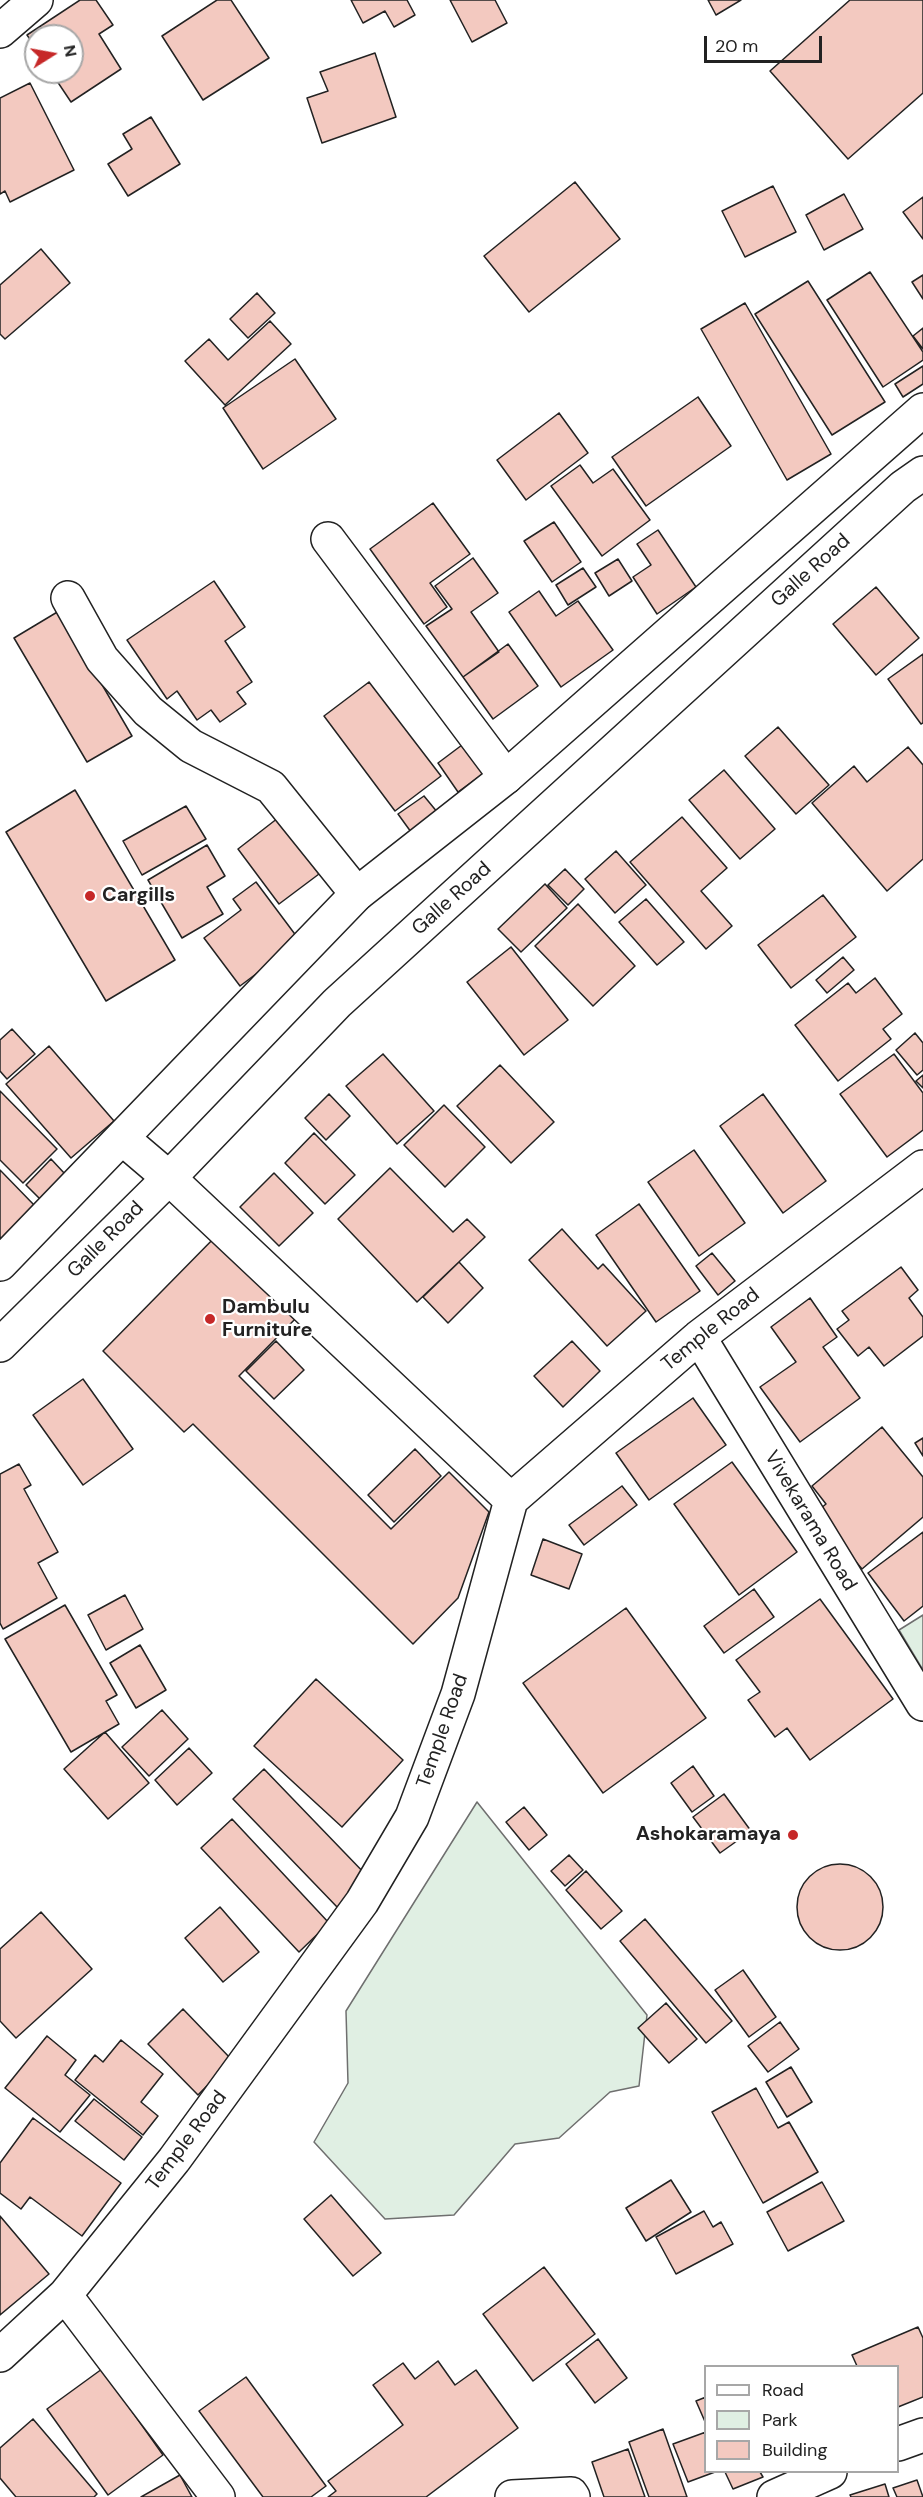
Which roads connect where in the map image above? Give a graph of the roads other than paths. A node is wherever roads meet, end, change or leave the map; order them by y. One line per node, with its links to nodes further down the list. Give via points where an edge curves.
1 (36, 0): 2 (main road)
2 (0, 31)
3 (923, 410): 7 (main road)
4 (923, 473): 11 (main road, Galle Road, via 903,487 337,1004)
5 (328, 539): 7 (main road)
6 (68, 598): 8 (main road, via 102,659 148,711 191,746 271,787)
7 (506, 777): 8 (main road)
8 (357, 894): 9 (main road)
9 (122, 1138): 11 (main road); 12 (main road)
10 (923, 1167): 13 (main road, Temple Road)
11 (169, 1178): 14 (main road, Galle Road); 15 (main road)
12 (0, 1264)
13 (699, 1337): 15 (main road, Temple Road); 16 (main road, Vivekarama Road)
14 (0, 1345)
15 (511, 1500): 17 (main road, Temple Road, via 458,1694 412,1817 355,1912 174,2160)
16 (923, 1704)
17 (65, 2295): 18 (main road, Temple Road); 22 (main road)
18 (0, 2355)
19 (923, 2435): 20 (main road)
20 (899, 2443)
21 (828, 2473): 25 (main road)
22 (218, 2497)
23 (512, 2497): 24 (main road)
24 (573, 2497)
25 (774, 2497)

